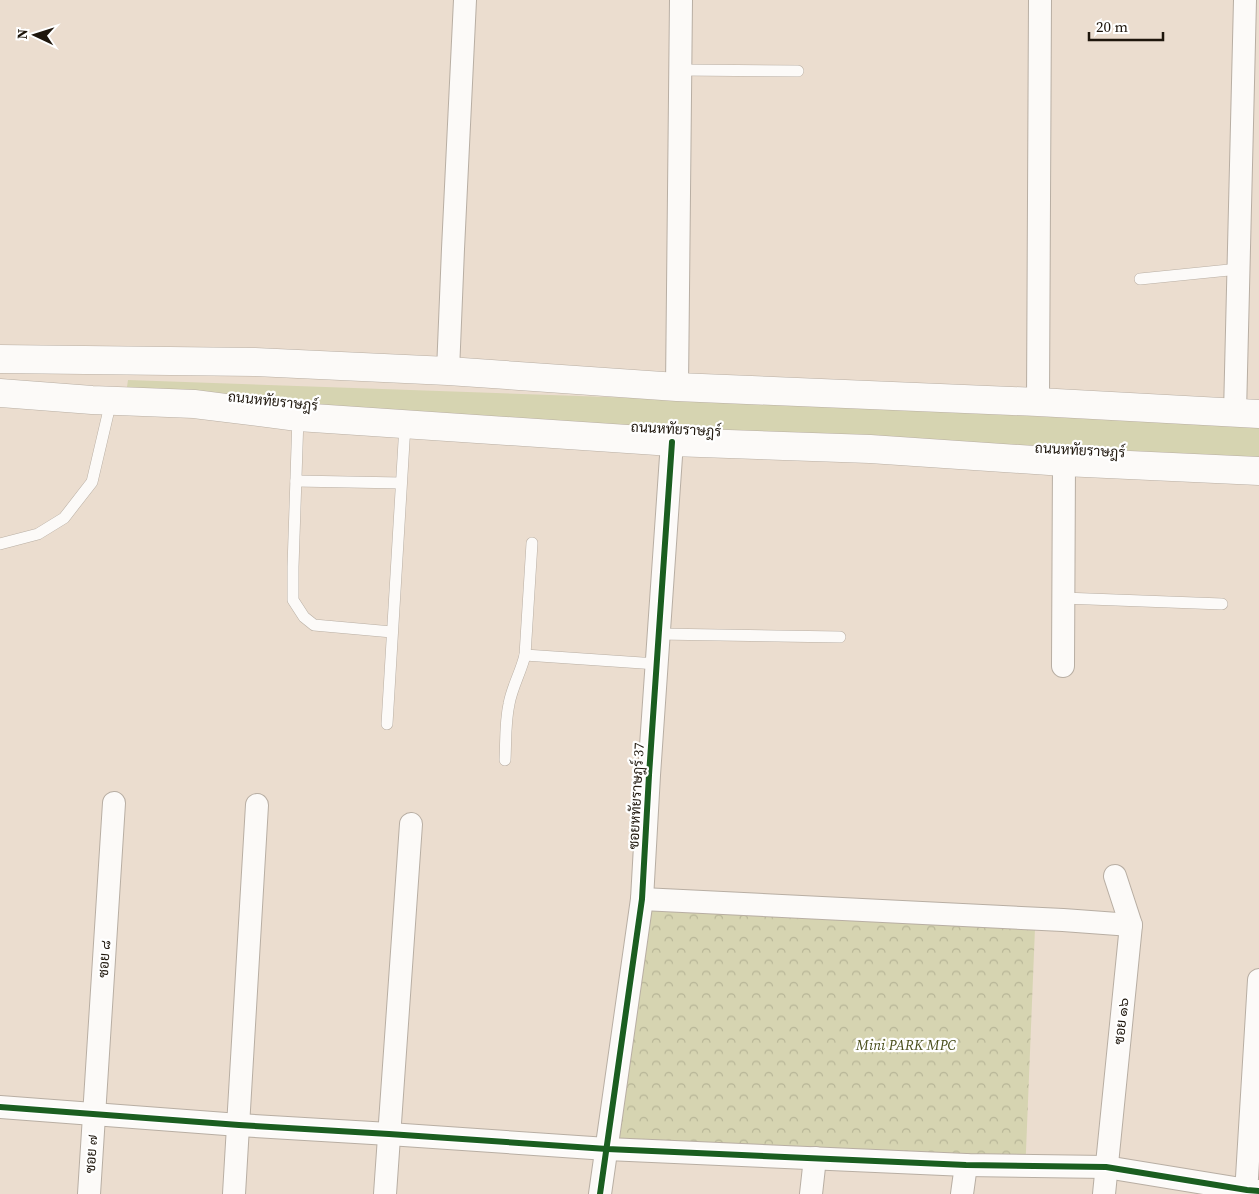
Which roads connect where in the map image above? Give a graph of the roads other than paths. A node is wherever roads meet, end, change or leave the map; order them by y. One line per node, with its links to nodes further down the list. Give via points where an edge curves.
1 (465, 0): 10 (street)
2 (680, 0): 5 (street)
3 (1040, 0): 14 (street)
4 (1245, 0): 7 (street)
5 (680, 70): 6 (lane); 11 (street)
6 (798, 71)
7 (1239, 269): 8 (lane); 15 (street)
8 (1140, 279)
9 (0, 359): 10 (main road, via 255,362)
10 (448, 371): 11 (main road)
11 (677, 387): 14 (main road)
12 (0, 393): 13 (main road, ถนนหทัยราษฎร์)
13 (111, 401): 16 (main road, ถนนหทัยราษฎร์, via 194,404); 24 (lane, via 92,482 64,518 38,534)
14 (1038, 402): 15 (main road)
15 (1247, 414)
16 (298, 417): 17 (main road, ถนนหทัยราษฎร์); 21 (lane)
17 (405, 425): 18 (main road, ถนนหทัยราษฎร์); 22 (lane)
18 (672, 442): 19 (main road, ถนนหทัยราษฎร์, via 870,449); 28 (street, ซอยหทัยราษฎร์ 37)
19 (1064, 462): 20 (main road, ถนนหทัยราษฎร์); 25 (street)
20 (1259, 471)
21 (296, 481): 22 (lane); 27 (lane, via 293,600 304,617 314,624)
22 (401, 483): 27 (lane)
23 (532, 543): 30 (lane)
24 (0, 544)
25 (1063, 598): 26 (lane); 32 (street)
26 (1222, 604)
27 (392, 632): 33 (lane)
28 (659, 634): 29 (lane); 31 (street, ซอยหทัยราษฎร์ 37)
29 (840, 637)
30 (524, 654): 31 (lane); 34 (lane, via 509,704)
31 (657, 664): 39 (street, ซอยหทัยราษฎร์ 37)
32 (1062, 666)
33 (387, 724)
34 (505, 760)
35 (114, 803): 43 (street, ซอย ๘)
36 (257, 805): 44 (street)
37 (411, 824): 45 (street)
38 (1115, 876): 40 (street, ซอย ๑๖)
39 (642, 900): 40 (street); 46 (street, ซอยหทัยราษฎร์ 37)
40 (1131, 925): 49 (street, ซอย ๑๖)
41 (1259, 980): 50 (street)
42 (0, 1107): 43 (street)
43 (94, 1114): 44 (street); 51 (street, ซอย ๗)
44 (239, 1125): 45 (street); 52 (street)
45 (389, 1134): 46 (street); 53 (street)
46 (607, 1149): 47 (street); 54 (street, ซอยหทัยราษฎร์ 37)
47 (815, 1158): 48 (street); 55 (street)
48 (966, 1165): 49 (street); 56 (street)
49 (1106, 1167): 50 (street); 57 (street, ซอย ๑๖)
50 (1251, 1192)
51 (89, 1194)
52 (234, 1194)
53 (385, 1194)
54 (600, 1194)
55 (811, 1194)
56 (962, 1194)
57 (1104, 1194)

